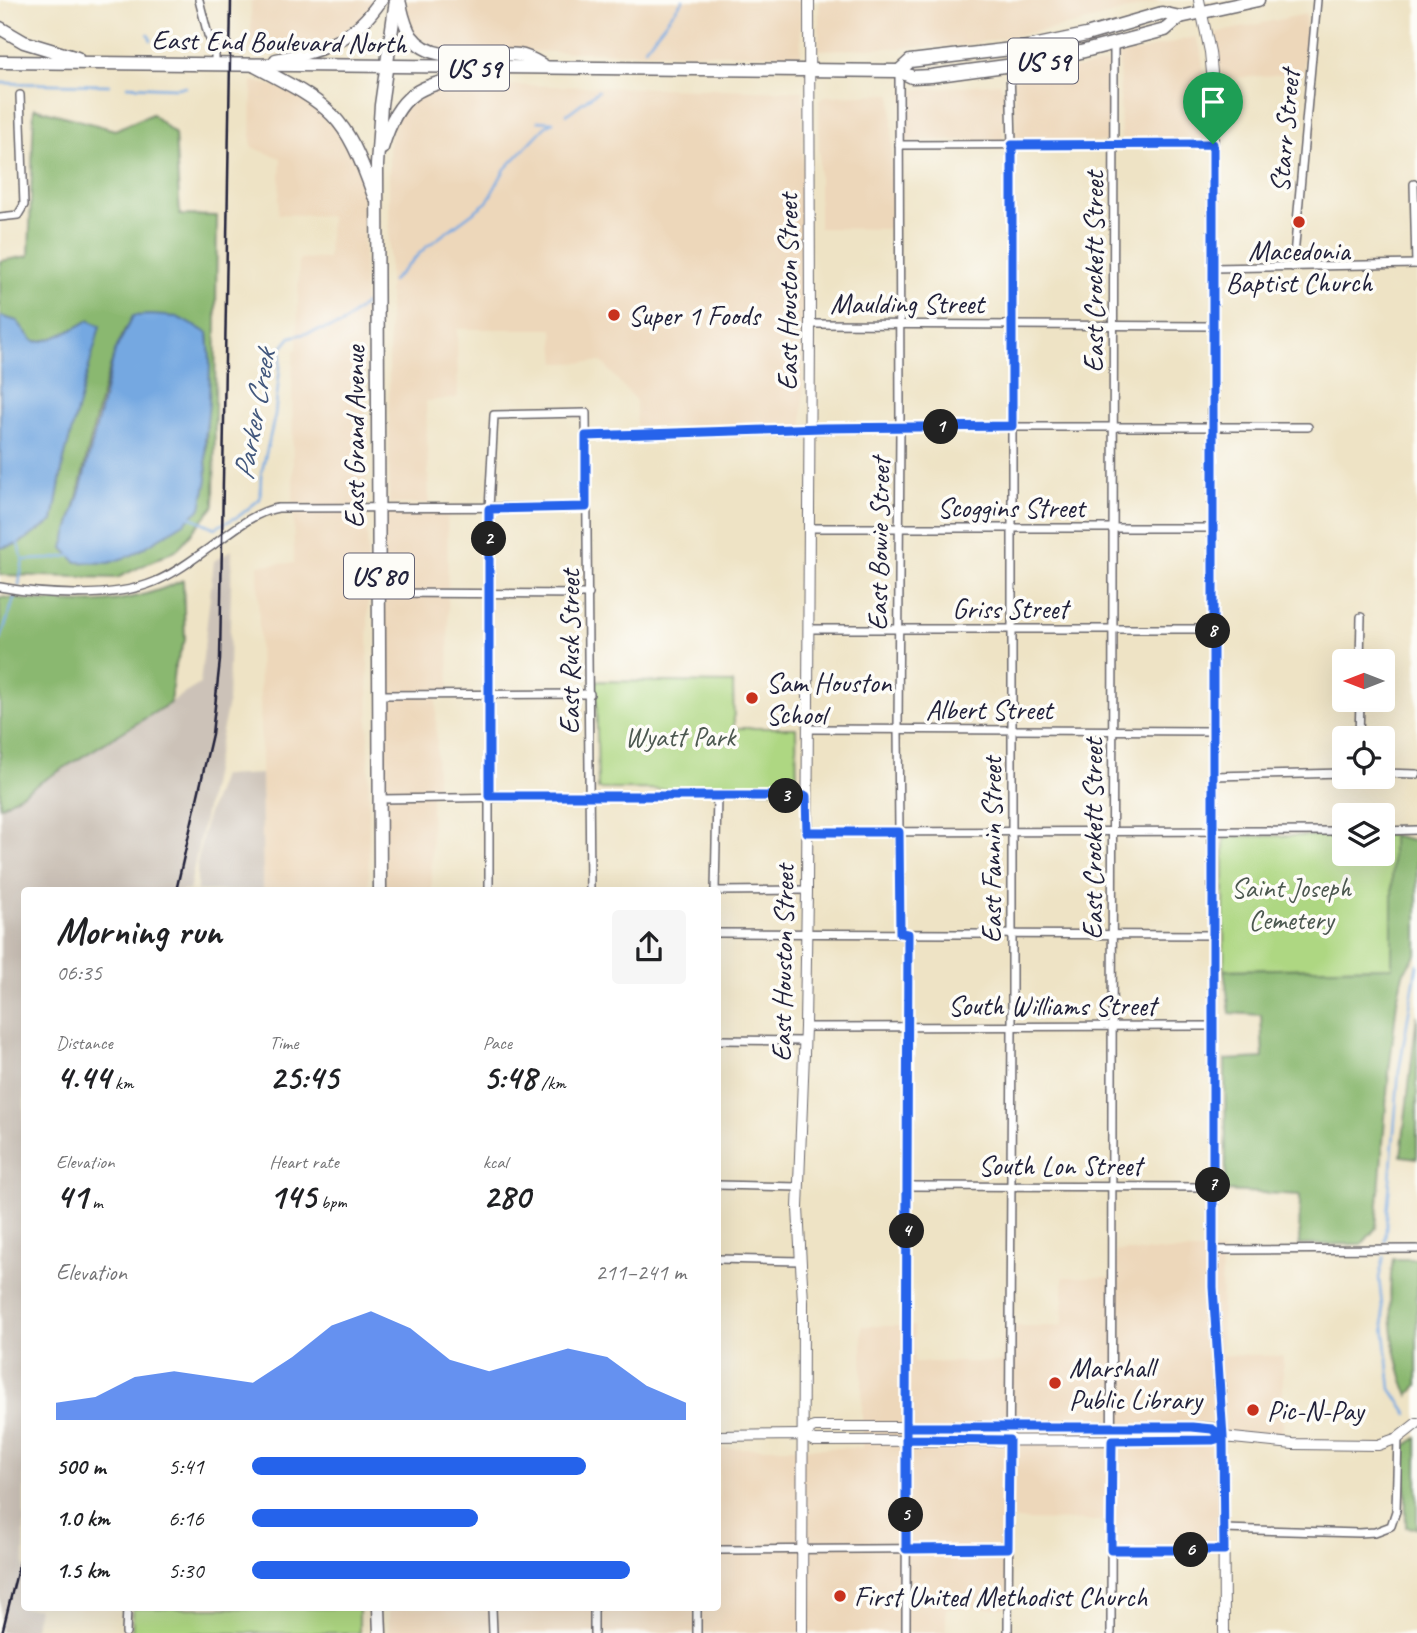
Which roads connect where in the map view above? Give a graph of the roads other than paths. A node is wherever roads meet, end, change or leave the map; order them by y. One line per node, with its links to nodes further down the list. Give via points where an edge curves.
1 (199, 0): 13 (street, via 215,49)
2 (381, 0): 14 (highway, via 365,21 337,42)
3 (398, 0): 16 (highway, US 80); 18 (highway, via 410,34 428,49 456,55 521,55)
4 (809, 0): 20 (street, East Houston Street)
5 (1258, 0): 7 (highway, US 59)
6 (1317, 0): 31 (street, Starr Street)
7 (1200, 6): 8 (highway, US 59); 23 (street, via 1212,61)
8 (1180, 17): 10 (highway, US 59, via 1165,30); 19 (highway, US 59, via 1161,13 1011,50 911,61)
9 (0, 28): 12 (highway, via 24,42)
10 (1114, 45): 15 (highway, US 59); 22 (street, East Crockett Street)
11 (0, 62): 12 (highway, East End Boulevard North / US 59)
12 (94, 63): 13 (highway, East End Boulevard North / US 59)
13 (215, 64): 14 (highway, East End Boulevard North / US 59)
14 (251, 65): 16 (highway, East End Boulevard North / US 59); 28 (highway, via 316,99 337,118 357,150)
15 (1010, 66): 19 (highway, US 59, via 912,77); 25 (street, East Fannin Street)
16 (386, 67): 17 (highway, East End Boulevard North / US 59); 26 (highway, East Grand Avenue / US 80)
17 (507, 68): 18 (highway, East End Boulevard North / US 59); 26 (highway, via 432,84 414,93 393,117)
18 (551, 69): 20 (highway, East End Boulevard North / US 59)
19 (900, 71): 20 (highway, US 59); 24 (street, East Bowie Street)
20 (810, 72): 33 (street, East Houston Street)
21 (20, 95): 29 (street, via 24,205 18,215)
22 (1115, 144): 23 (street); 25 (street); 36 (street, East Crockett Street)
23 (1213, 144): 32 (street)
24 (899, 145): 25 (street); 34 (street, East Bowie Street)
25 (1012, 145): 35 (street, East Fannin Street)
26 (377, 165): 28 (highway, East Grand Avenue / US 80)
27 (1413, 184): 30 (street)
28 (377, 207): 46 (highway, East Grand Avenue / US 80)
29 (0, 217)
30 (1416, 264): 31 (street)
31 (1293, 267): 32 (street)
32 (1213, 268): 37 (street)
33 (810, 324): 34 (street, Maulding Street); 43 (street, East Houston Street)
34 (900, 324): 35 (street, Maulding Street); 39 (street, East Bowie Street)
35 (1012, 325): 36 (street, Maulding Street); 38 (street, East Fannin Street)
36 (1114, 325): 37 (street, Maulding Street); 40 (street, East Crockett Street)
37 (1213, 326): 41 (street)
38 (1012, 426): 39 (street); 40 (street); 50 (street, East Fannin Street)
39 (900, 427): 43 (street); 49 (street, East Bowie Street)
40 (1114, 427): 41 (street); 51 (street, East Crockett Street)
41 (1213, 427): 42 (street); 52 (street)
42 (1308, 427)
43 (810, 430): 44 (street); 48 (street, East Houston Street)
44 (586, 436): 45 (street, East Rusk Street); 47 (street, East Rusk Street, via 586,413 494,415)
45 (586, 507): 47 (street); 56 (street, East Rusk Street)
46 (380, 509): 47 (street); 53 (street, via 271,509 166,577 134,590 31,592); 54 (highway, East Grand Avenue / US 80)
47 (489, 509): 55 (street)
48 (809, 528): 49 (street, Scoggins Street); 58 (street, East Houston Street)
49 (899, 528): 50 (street, Scoggins Street); 59 (street, East Bowie Street)
50 (1012, 528): 51 (street, Scoggins Street); 60 (street, East Fannin Street)
51 (1113, 528): 52 (street, Scoggins Street); 61 (street, East Crockett Street)
52 (1213, 528): 62 (street)
53 (0, 587)
54 (379, 593): 55 (street); 65 (highway, East Grand Avenue / US 80)
55 (489, 594): 56 (street); 66 (street)
56 (589, 594): 64 (street, East Rusk Street)
57 (1361, 617): 63 (street)
58 (808, 629): 59 (street, Griss Street); 67 (street, East Houston Street)
59 (898, 629): 60 (street, Griss Street); 68 (street, East Bowie Street)
60 (1012, 629): 61 (street, Griss Street); 69 (street, East Fannin Street)
61 (1113, 629): 62 (street, Griss Street); 70 (street, East Crockett Street)
62 (1213, 629): 71 (street)
63 (1360, 649)
64 (590, 694): 66 (street); 77 (street, East Rusk Street)
65 (380, 695): 66 (street); 80 (highway, East Grand Avenue / US 80)
66 (490, 695): 76 (street)
67 (807, 729): 68 (street, Albert Street); 79 (street, East Houston Street)
68 (898, 730): 69 (street, Albert Street); 85 (street, East Bowie Street)
69 (1012, 730): 70 (street, Albert Street); 86 (street, East Fannin Street)
70 (1113, 731): 71 (street, Albert Street); 87 (street, East Crockett Street)
71 (1213, 731): 75 (street)
72 (1332, 773): 75 (street)
73 (1395, 773): 74 (street)
74 (1417, 774)
75 (1213, 776): 88 (street)
76 (489, 796): 77 (street); 80 (street); 90 (street)
77 (591, 796): 78 (street); 91 (street, East Rusk Street)
78 (717, 796): 79 (street); 92 (street)
79 (806, 796): 84 (street, East Houston Street)
80 (380, 799): 89 (highway, East Grand Avenue / US 80)
81 (1417, 830): 83 (street)
82 (1332, 831): 88 (street)
83 (1395, 831)
84 (807, 832): 85 (street); 93 (street, East Houston Street)
85 (899, 832): 86 (street); 97 (street, East Bowie Street)
86 (1012, 832): 87 (street); 98 (street, East Fannin Street)
87 (1113, 832): 88 (street); 99 (street, East Crockett Street)
88 (1214, 832): 100 (street)
89 (380, 887)
90 (489, 887)
91 (590, 887)
92 (716, 887)
93 (807, 890): 94 (street); 96 (street, East Houston Street)
94 (721, 891)
95 (721, 933): 96 (street)
96 (806, 933): 97 (street); 103 (street, East Houston Street)
97 (904, 934): 98 (street); 104 (street, East Bowie Street)
98 (1012, 934): 99 (street); 105 (street, East Fannin Street)
99 (1113, 934): 100 (street); 101 (street, East Crockett Street)
100 (1213, 935): 102 (street)
101 (1114, 1026): 102 (street, South Williams Street); 105 (street, South Williams Street); 112 (street, East Crockett Street)
102 (1214, 1026): 113 (street)
103 (805, 1027): 104 (street, South Williams Street); 107 (street, East Houston Street)
104 (908, 1027): 105 (street, South Williams Street); 109 (street, East Bowie Street)
105 (1012, 1027): 110 (street, East Fannin Street)
106 (721, 1040): 107 (street)
107 (805, 1041): 111 (street, East Houston Street)
108 (721, 1185): 111 (street)
109 (907, 1186): 110 (street, South Lon Street); 119 (street, East Bowie Street)
110 (1010, 1186): 112 (street, South Lon Street); 120 (street, East Fannin Street)
111 (799, 1187): 117 (street, East Houston Street)
112 (1112, 1187): 113 (street, South Lon Street); 121 (street, East Crockett Street)
113 (1213, 1187): 115 (street)
114 (1417, 1249): 115 (street)
115 (1213, 1250): 124 (street)
116 (721, 1259): 117 (street)
117 (800, 1261): 122 (street, East Houston Street)
118 (1417, 1423): 125 (street)
119 (906, 1427): 120 (street); 122 (street, via 814,1427); 126 (street, East Bowie Street)
120 (1009, 1427): 121 (street); 127 (street, East Fannin Street)
121 (1112, 1427): 124 (street, via 1212,1429); 128 (street, East Crockett Street)
122 (802, 1435): 123 (street); 126 (street, via 814,1441); 133 (street, East Houston Street)
123 (721, 1436)
124 (1223, 1437): 125 (street, via 1365,1446); 128 (street); 129 (street)
125 (1398, 1438): 129 (street, via 1396,1511 1391,1526 1359,1533)
126 (906, 1439): 127 (street); 131 (street, East Bowie Street)
127 (1009, 1440): 128 (street); 130 (street, East Fannin Street)
128 (1112, 1441): 134 (street, East Crockett Street)
129 (1224, 1529): 135 (street)
130 (1008, 1548): 131 (street); 148 (street, East Fannin Street)
131 (906, 1549): 133 (street); 147 (street, East Bowie Street)
132 (721, 1550): 133 (street)
133 (802, 1550): 146 (street, East Houston Street)
134 (1111, 1550): 135 (street); 149 (street, East Crockett Street)
135 (1224, 1550): 150 (street)
136 (127, 1611): 141 (street)
137 (380, 1611): 142 (highway)
138 (492, 1611): 143 (street)
139 (594, 1611): 144 (street)
140 (697, 1611): 145 (street)
141 (126, 1633)
142 (380, 1633)
143 (492, 1633)
144 (594, 1633)
145 (697, 1633)
146 (802, 1633)
147 (906, 1633)
148 (1008, 1633)
149 (1111, 1633)
150 (1224, 1633)

